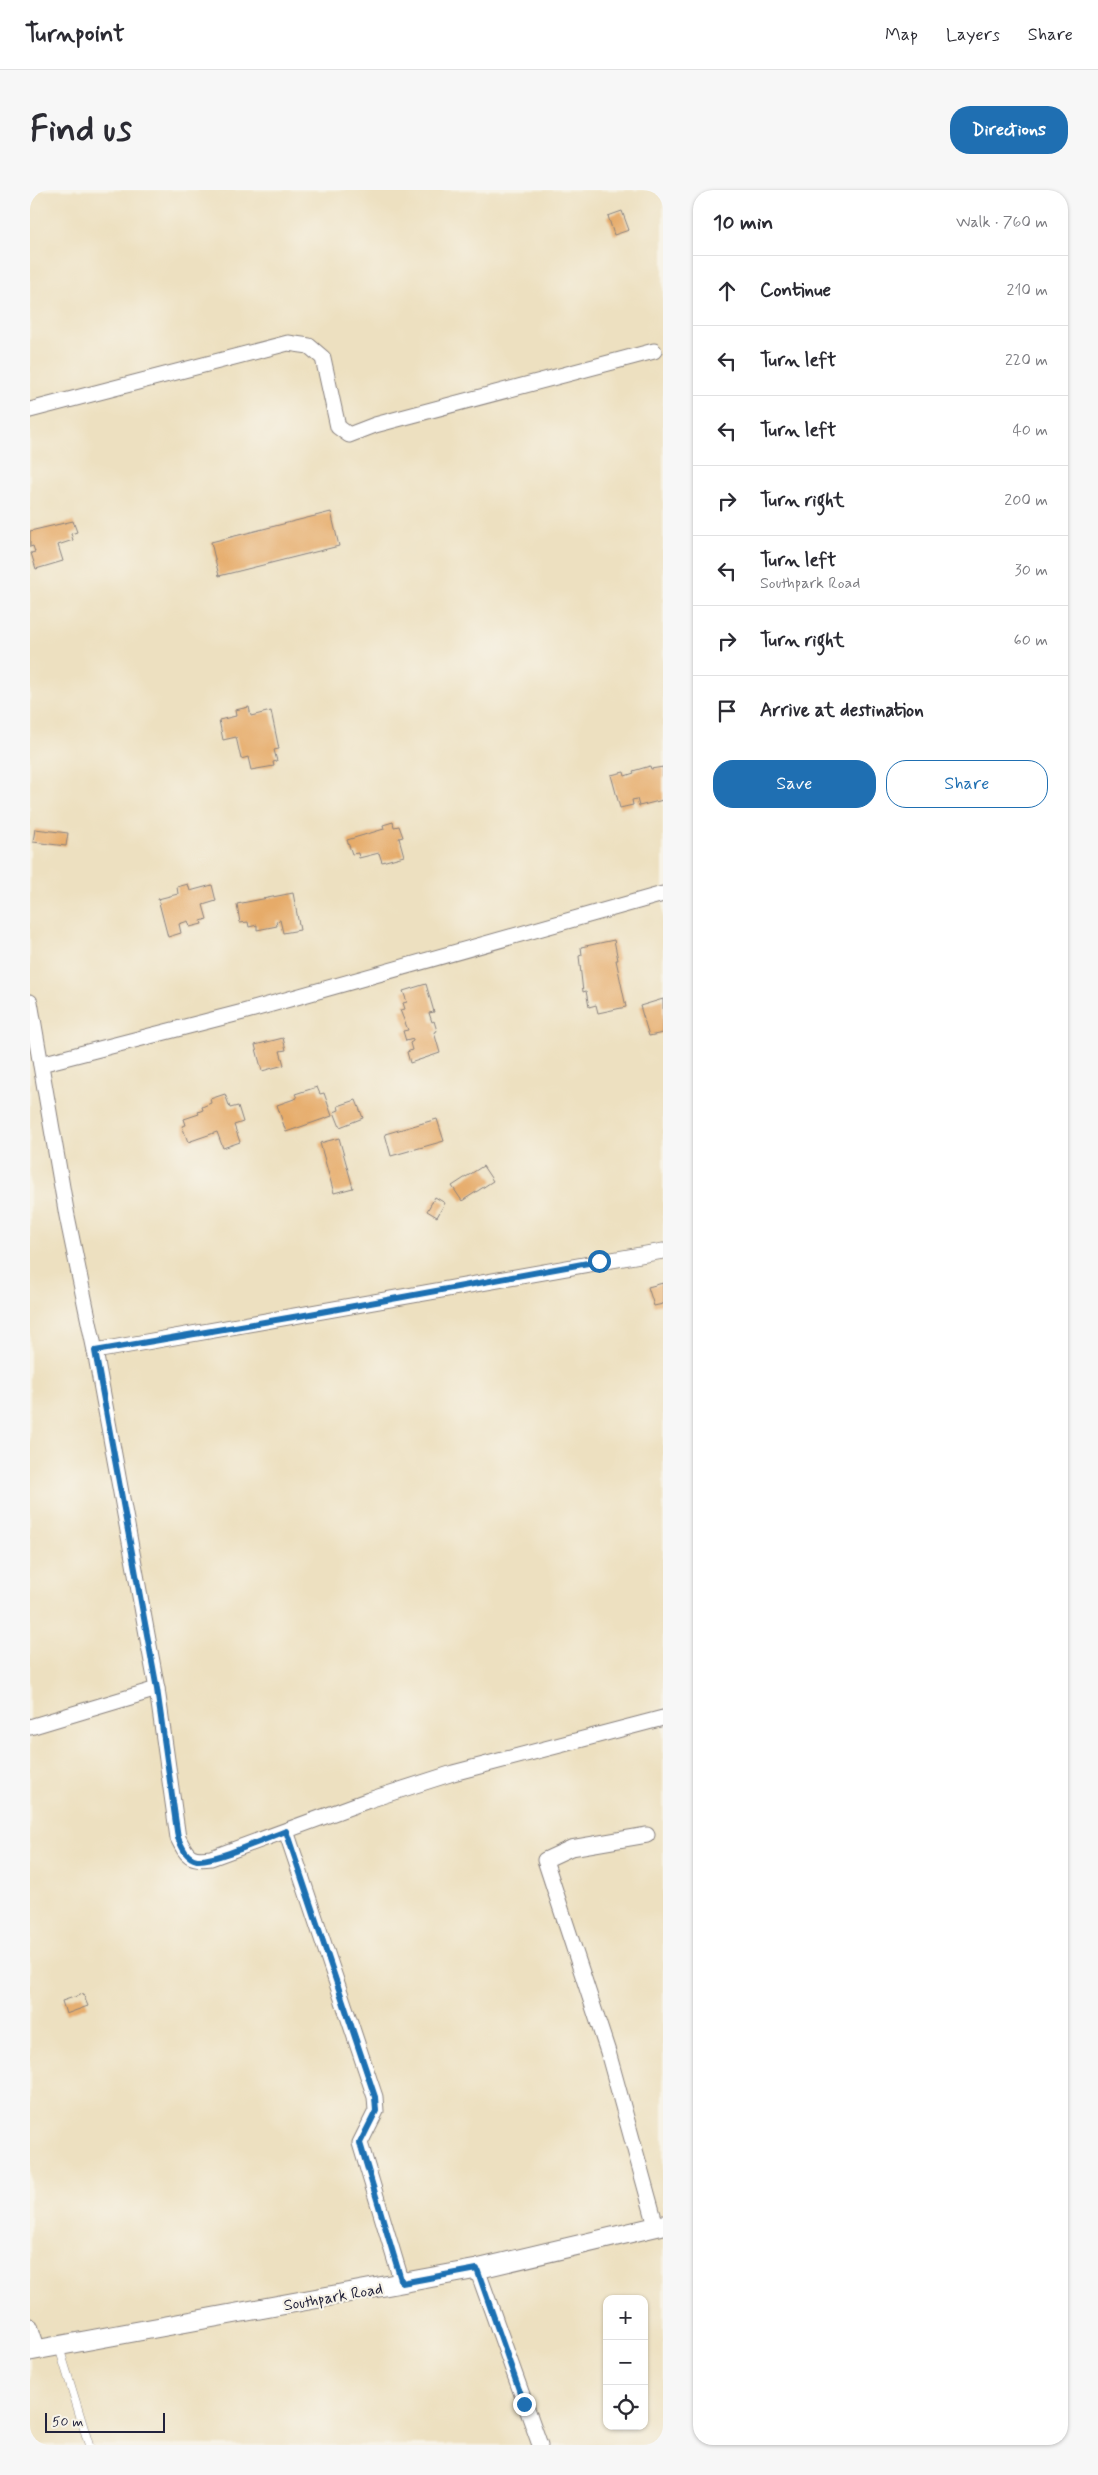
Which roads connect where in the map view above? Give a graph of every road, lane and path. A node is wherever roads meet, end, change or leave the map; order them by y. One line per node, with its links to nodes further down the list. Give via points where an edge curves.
1 (654, 351): 2 (street, via 375,425 349,435 338,427 323,358 309,346 288,343)
2 (30, 410)
3 (663, 894): 5 (street, via 271,1004)
4 (30, 1002): 5 (street)
5 (41, 1064): 7 (street, via 67,1216)
6 (663, 1251): 7 (street)
7 (95, 1351): 8 (street)
8 (157, 1689): 10 (street); 11 (street, via 178,1838 185,1853 196,1860 212,1858)
9 (663, 1718): 11 (street, via 453,1773)
10 (30, 1727)
11 (286, 1831): 15 (street, via 375,2097 376,2111 360,2143)
12 (647, 1835): 13 (street, via 571,1848 545,1860 608,2052)
13 (659, 2226): 14 (street, Southpark Road)
14 (477, 2269): 15 (street, Southpark Road); 20 (street)
15 (402, 2283): 17 (street, Southpark Road)
16 (30, 2326): 18 (street)
17 (58, 2345): 18 (street, Southpark Road); 19 (lane)
18 (34, 2351)
19 (89, 2445)
20 (540, 2445)

